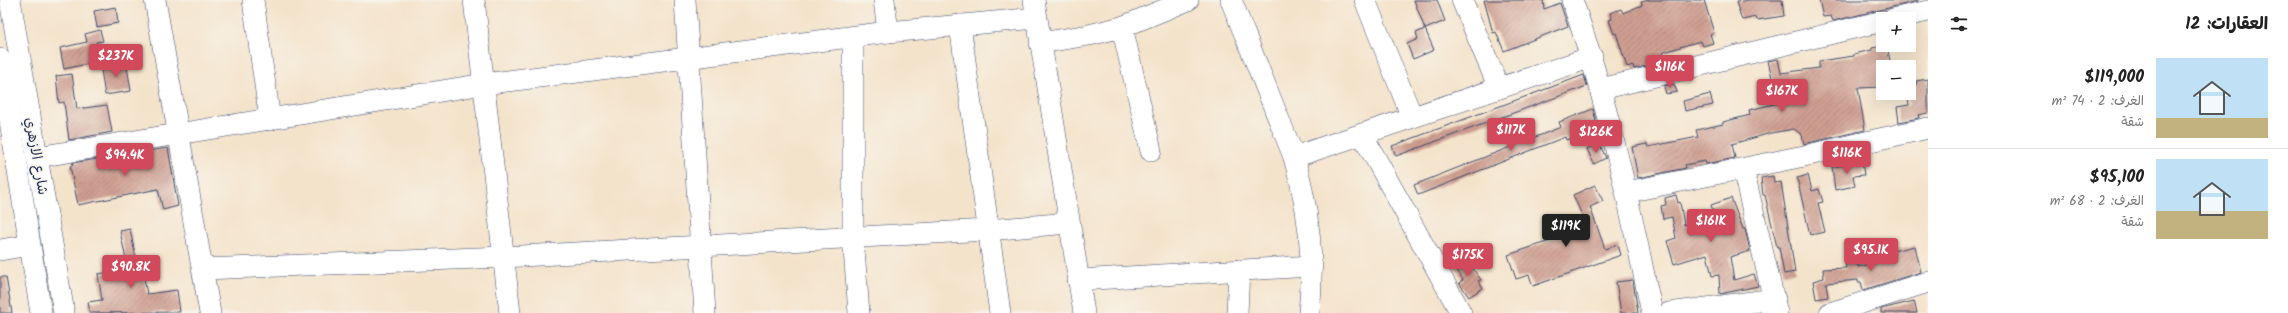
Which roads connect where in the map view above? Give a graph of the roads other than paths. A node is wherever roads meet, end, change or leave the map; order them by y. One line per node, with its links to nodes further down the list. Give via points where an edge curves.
1 (10, 0): 35 (street, شارع الازهري)
2 (155, 0): 32 (street)
3 (474, 0): 25 (street)
4 (685, 0): 23 (street)
5 (884, 0): 19 (street)
6 (1188, 0): 18 (street)
7 (1231, 0): 36 (street)
8 (1365, 0): 28 (street)
9 (1462, 0): 26 (street)
10 (1572, 0): 22 (street)
11 (1925, 0): 14 (street)
12 (258, 1): 29 (street)
13 (1035, 9): 17 (street); 21 (street)
14 (1928, 9): 15 (street)
15 (1916, 12)
16 (1876, 23): 27 (street)
17 (960, 25): 19 (street); 40 (street)
18 (1122, 27): 21 (street); 34 (street)
19 (888, 32): 20 (street)
20 (853, 37): 23 (street); 41 (street)
21 (1040, 43): 39 (street)
22 (1592, 57): 26 (street); 27 (street)
23 (690, 58): 25 (street); 43 (street)
24 (0, 59): 33 (street, شارع الازهري)
25 (484, 84): 29 (street); 45 (street)
26 (1499, 88): 28 (street)
27 (1601, 89): 38 (street)
28 (1412, 117): 31 (street)
29 (270, 120): 32 (street)
30 (1928, 128): 37 (street)
31 (1362, 134): 36 (street); 62 (street)
32 (180, 135): 35 (street); 47 (street)
33 (8, 150): 42 (street, شارع الازهري)
34 (1150, 151)
35 (37, 157): 53 (street, شارع الازهري)
36 (1294, 157): 46 (street, via 1307,210)
37 (1743, 169): 38 (street); 51 (street)
38 (1627, 192): 63 (street)
39 (1069, 223): 40 (street); 49 (street)
40 (987, 230): 41 (street); 58 (street)
41 (853, 237): 43 (street); 57 (street)
42 (29, 245): 44 (street); 52 (street, شارع الازهري)
43 (702, 245): 45 (street); 56 (street)
44 (0, 250)
45 (503, 257): 47 (street); 55 (street)
46 (1312, 266): 48 (street); 61 (street)
47 (203, 269): 54 (street)
48 (1239, 270): 49 (street); 60 (street)
49 (1078, 280): 59 (street)
50 (1928, 282): 65 (street)
51 (1776, 306): 64 (street)
52 (41, 313)
53 (64, 313)
54 (210, 313)
55 (510, 313)
56 (705, 313)
57 (859, 313)
58 (1000, 313)
59 (1084, 313)
60 (1237, 313)
61 (1309, 313)
62 (1461, 313)
63 (1652, 313)
64 (1669, 313)
65 (1830, 313)

